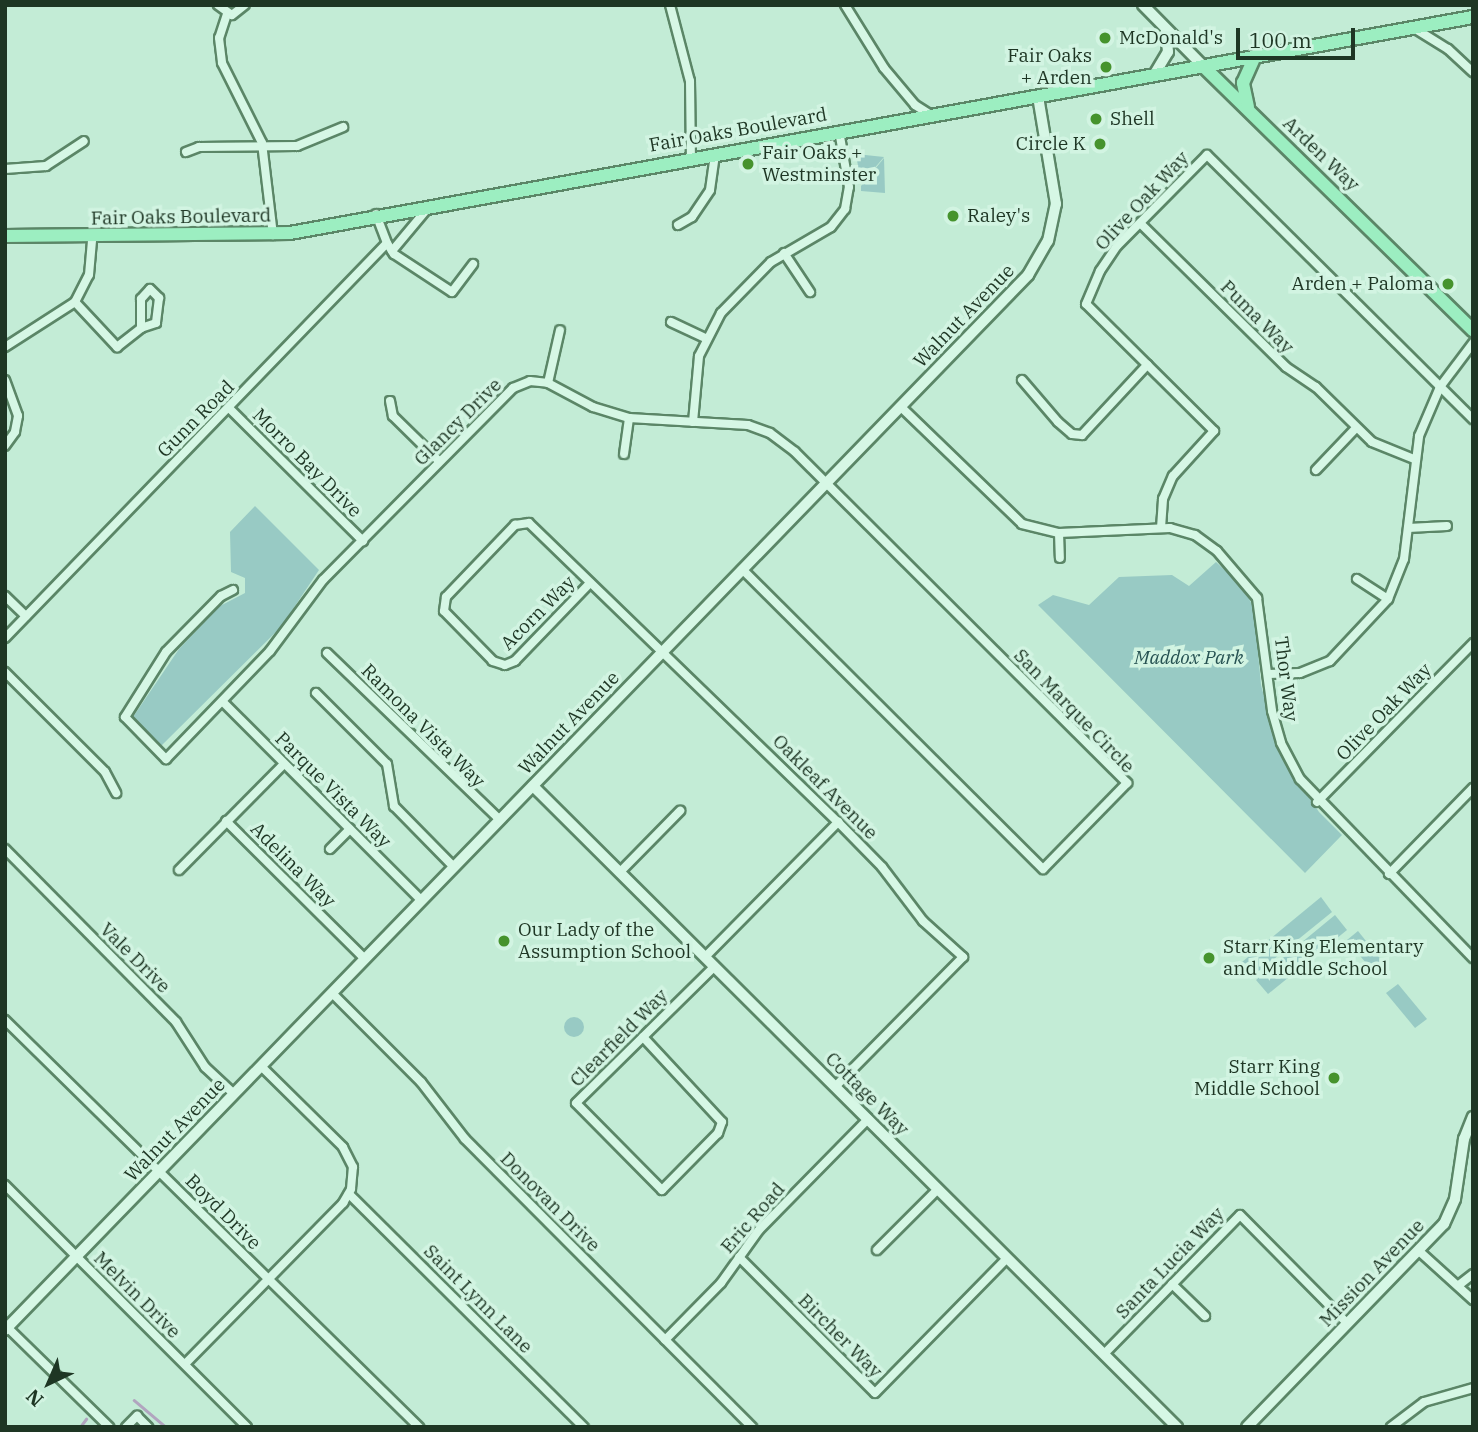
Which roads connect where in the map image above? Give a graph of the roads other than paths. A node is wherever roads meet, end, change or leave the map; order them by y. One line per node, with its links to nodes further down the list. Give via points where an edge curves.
1 (218, 5): 6 (street)
2 (245, 5): 6 (street, via 238,13)
3 (670, 5): 23 (street, via 690,81)
4 (845, 5): 16 (street, via 884,68 915,105)
5 (1143, 5): 8 (street, Arden Way)
6 (227, 13): 20 (street, via 219,38 222,63)
7 (1473, 17): 9 (main road, Fair Oaks Boulevard)
8 (1164, 26): 11 (street, Arden Way); 13 (street, via 1168,52)
9 (1414, 27): 10 (main road, Fair Oaks Boulevard); 12 (street)
10 (1255, 57): 11 (main road, Fair Oaks Boulevard); 15 (main road, via 1242,83)
11 (1203, 66): 13 (main road, Fair Oaks Boulevard); 15 (main road, Arden Way)
12 (1473, 72)
13 (1154, 75): 14 (main road, Fair Oaks Boulevard)
14 (1038, 96): 16 (main road, Fair Oaks Boulevard); 50 (main road, Walnut Avenue, via 1056,190 1052,229 1042,253 1024,280)
15 (1249, 110): 40 (main road, Arden Way)
16 (931, 115): 18 (main road, Fair Oaks Boulevard)
17 (343, 127): 20 (street, via 309,144)
18 (839, 131): 22 (main road, Fair Oaks Boulevard); 33 (street, via 849,187 845,209 831,227)
19 (84, 141): 24 (street, via 46,166)
20 (262, 146): 21 (street, via 199,147); 29 (street)
21 (186, 152)
22 (715, 154): 23 (main road, Fair Oaks Boulevard); 28 (street, via 710,190 701,207)
23 (691, 158): 25 (main road, Fair Oaks Boulevard)
24 (5, 169)
25 (431, 204): 26 (main road, Fair Oaks Boulevard); 32 (street, Gunn Road)
26 (376, 214): 29 (main road, Fair Oaks Boulevard); 32 (street)
27 (1140, 223): 44 (street, Olive Oak Way, via 1108,258 1086,304); 48 (street, Olive Oak Way, via 1207,155); 55 (street, Puma Way, via 1286,367 1316,387)
28 (678, 225)
29 (273, 235): 31 (main road, Fair Oaks Boulevard)
30 (5, 236): 31 (main road, Fair Oaks Boulevard)
31 (92, 238): 36 (street, via 89,275)
32 (389, 247): 34 (street, via 452,292); 51 (street, Gunn Road)
33 (784, 253): 35 (street); 41 (street, via 732,299)
34 (473, 264)
35 (810, 292)
36 (75, 302): 38 (street, via 117,347); 43 (street)
37 (671, 322): 41 (street)
38 (141, 328)
39 (560, 330): 47 (street)
40 (1473, 330)
41 (705, 338): 54 (street, via 696,368)
42 (1473, 343): 48 (street)
43 (5, 348)
44 (1147, 365): 46 (street, via 1086,432 1077,436 1030,395); 64 (street, Olive Oak Way, via 1214,431 1173,476 1163,499)
45 (5, 380): 56 (street, via 18,416)
46 (1022, 380)
47 (548, 383): 52 (street, via 593,407); 59 (street, Glancy Drive, via 530,381 508,391)
48 (1440, 387): 53 (street, Olive Oak Way); 58 (street)
49 (390, 401): 59 (street, via 393,416)
50 (901, 407): 61 (main road, Walnut Avenue); 66 (street, Thor Way, via 1011,517 1034,529)
51 (229, 408): 67 (street, Morro Bay Drive); 75 (street, Gunn Road)
52 (629, 418): 54 (street); 57 (street)
53 (1473, 419)
54 (693, 422): 61 (street, via 740,423 770,433)
55 (1356, 428): 58 (street, Puma Way, via 1377,446); 60 (street)
56 (5, 446)
57 (624, 454)
58 (1414, 459): 65 (street)
59 (439, 461): 67 (street, Glancy Drive)
60 (1316, 470)
61 (827, 482): 69 (main road, Walnut Avenue); 69 (street, San Marque Circle, via 1127,783 1043,869)
62 (525, 522): 71 (street, Oakleaf Avenue); 71 (street, Acorn Way, via 516,525 444,603 447,616 493,661 505,665 514,661)
63 (1447, 526): 65 (street)
64 (1161, 528): 66 (street, Thor Way); 81 (street, Thor Way, via 1201,538 1246,579 1264,619)
65 (1408, 528): 74 (street, via 1400,573)
66 (1059, 533): 68 (street)
67 (363, 541): 83 (street, Glancy Drive, via 323,580 270,651)
68 (1059, 558)
69 (743, 570): 78 (main road, Walnut Avenue)
70 (1357, 579): 74 (street)
71 (590, 583): 78 (street, Oakleaf Avenue)
72 (233, 590): 83 (street, Glancy Drive, via 220,596 166,652 125,717 166,759)
73 (5, 596): 75 (street)
74 (1388, 599): 81 (street, via 1330,661 1300,673)
75 (26, 616): 76 (street, Gunn Road)
76 (5, 638)
77 (1473, 643): 88 (street, Olive Oak Way)
78 (663, 652): 85 (main road, Walnut Avenue); 92 (street, Oakleaf Avenue)
79 (327, 653): 90 (street, Ramona Vista Way)
80 (5, 672): 87 (street, via 105,772)
81 (1268, 674): 88 (street, Thor Way, via 1281,743)
82 (316, 693): 96 (street, via 387,764 394,806)
83 (223, 702): 84 (street, Parque Vista Way)
84 (284, 764): 91 (street, Adelina Way); 93 (street, Parque Vista Way)
85 (533, 786): 90 (main road, Walnut Avenue); 98 (street, Cottage Way)
86 (1473, 788): 99 (street)
87 (116, 793)
88 (1317, 802): 99 (street, Thor Way)
89 (680, 811): 98 (street)
90 (500, 820): 96 (main road, Walnut Avenue)
91 (226, 821): 97 (street); 103 (street, Adelina Way)
92 (838, 822): 102 (street); 109 (street, Oakleaf Avenue, via 883,867 923,921 963,957)
93 (350, 829): 95 (street); 100 (street, Parque Vista Way)
94 (5, 849): 110 (street, Vale Drive, via 176,1022 205,1068)
95 (330, 849)
96 (454, 867): 100 (main road, Walnut Avenue)
97 (178, 870)
98 (620, 872): 102 (street, Cottage Way)
99 (1389, 874): 101 (street, Thor Way)
100 (422, 901): 103 (main road, Walnut Avenue)
101 (1472, 956)
102 (705, 957): 104 (street, Cottage Way)
103 (365, 959): 105 (main road, Walnut Avenue)
104 (715, 967): 107 (street, Clearfield Way); 109 (street, Cottage Way)
105 (332, 993): 108 (main road, Walnut Avenue); 130 (street, Donovan Drive, via 421,1082 465,1139)
106 (5, 1020): 113 (street, Boyd Drive)
107 (643, 1037): 107 (street, Clearfield Way, via 722,1122 718,1133 662,1189 576,1103)
108 (261, 1066): 110 (main road, Walnut Avenue); 116 (street, via 346,1151 353,1172)
109 (835, 1087): 112 (street, Cottage Way)
110 (234, 1094): 113 (main road, Walnut Avenue)
111 (1473, 1117): 118 (street, Mission Avenue, via 1464,1139 1450,1212)
112 (868, 1119): 115 (street, Cottage Way); 120 (street, Eric Road)
113 (159, 1171): 119 (main road, Walnut Avenue); 123 (street, Boyd Drive)
114 (5, 1185): 119 (street, Melvin Drive)
115 (938, 1189): 117 (street); 121 (street, Cottage Way)
116 (349, 1194): 123 (street); 139 (street, Saint Lynn Lane)
117 (877, 1250)
118 (1419, 1251): 125 (street); 128 (street, Mission Avenue)
119 (77, 1256): 129 (main road, Walnut Avenue); 132 (street, Melvin Drive)
120 (739, 1256): 121 (street, Bircher Way, via 875,1393); 130 (street, Eric Road)
121 (1007, 1258): 131 (street, Cottage Way)
122 (1473, 1274): 125 (street)
123 (269, 1279): 132 (street); 138 (street, Boyd Drive)
124 (1172, 1284): 127 (street); 128 (street, Santa Lucia Way, via 1240,1214); 131 (street, Santa Lucia Way)
125 (1459, 1285): 126 (street)
126 (1473, 1300)
127 (1205, 1316)
128 (1348, 1324): 142 (street, Mission Avenue)
129 (6, 1328): 134 (street)
130 (665, 1340): 140 (street, Donovan Drive)
131 (1104, 1354): 141 (street, Cottage Way)
132 (185, 1364): 137 (street, Melvin Drive)
133 (1473, 1388): 143 (street, via 1424,1402)
134 (103, 1425)
135 (126, 1427): 136 (street, via 136,1416)
136 (148, 1427)
137 (247, 1427)
138 (419, 1427)
139 (584, 1427)
140 (752, 1427)
141 (1177, 1427)
142 (1247, 1427)
143 (1391, 1427)

